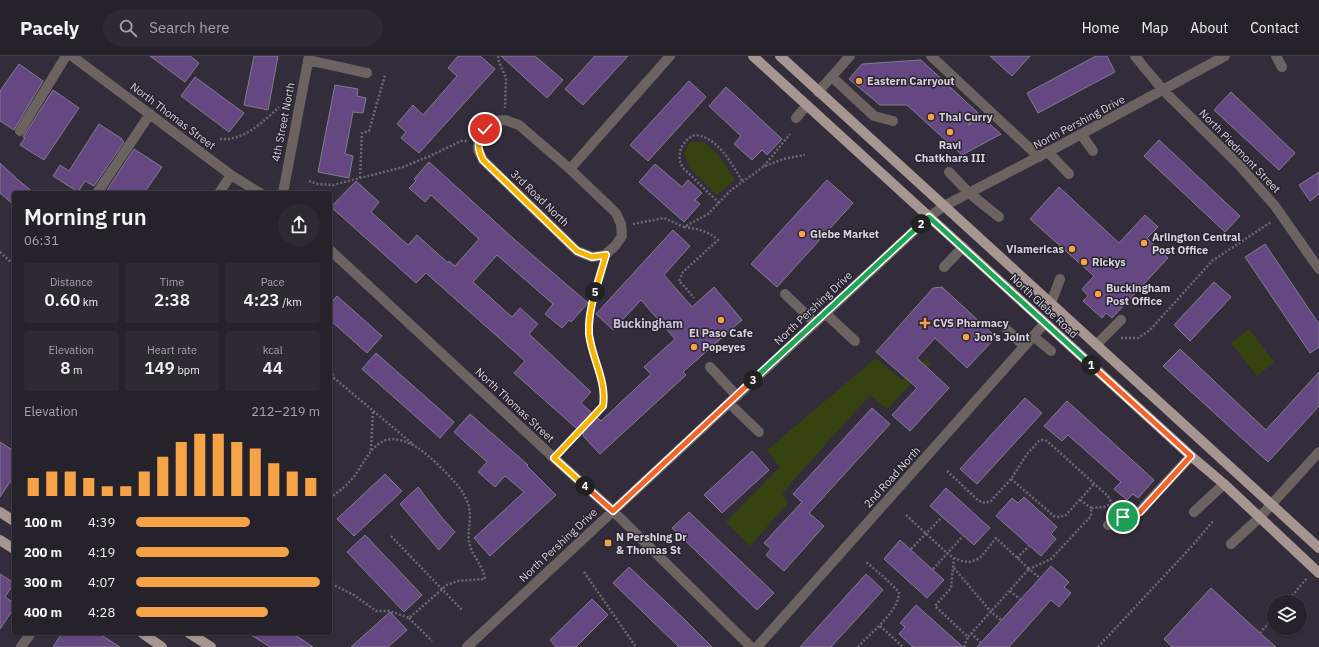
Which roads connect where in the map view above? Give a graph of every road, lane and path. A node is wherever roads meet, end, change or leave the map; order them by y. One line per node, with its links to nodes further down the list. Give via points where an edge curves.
1 (66, 56): 25 (street)
2 (72, 56): 22 (street, North Thomas Street)
3 (498, 56): 21 (path, via 506,78)
4 (670, 56): 34 (street)
5 (753, 56): 19 (main road, North Glebe Road)
6 (780, 56): 18 (main road, North Glebe Road)
7 (850, 56): 16 (street)
8 (931, 56): 31 (street)
9 (1135, 56): 17 (street, North Piedmont Street)
10 (1225, 56): 17 (street, North Pershing Drive)
11 (1276, 56): 13 (street)
12 (308, 58): 14 (street); 44 (street, 4th Street North)
13 (1282, 67)
14 (367, 73)
15 (386, 75): 38 (path, via 369,131 362,133)
16 (832, 77): 18 (street); 24 (street, via 874,116)
17 (1163, 90): 27 (street, North Pershing Drive); 48 (street, North Piedmont Street, via 1239,165)
18 (818, 92): 19 (main road); 47 (main road, North Glebe Road)
19 (806, 105): 23 (street); 49 (main road, North Glebe Road)
20 (279, 107): 28 (path, via 251,131 238,137)
21 (505, 110)
22 (150, 114): 37 (street, North Thomas Street); 41 (street)
23 (796, 118)
24 (893, 121)
25 (20, 131)
26 (790, 134): 33 (path)
27 (1081, 134): 30 (street); 31 (street, North Pershing Drive)
28 (220, 139)
29 (469, 141): 38 (path, via 461,141 403,167)
30 (1094, 151)
31 (1043, 154): 36 (street); 45 (street, North Pershing Drive)
32 (804, 155): 33 (path)
33 (763, 167): 40 (path)
34 (570, 169): 56 (street, 3rd Road North, via 616,213 621,224 622,236); 56 (street, 3rd Road North, via 519,125 505,120 495,121 485,129 478,141 478,150 483,160 577,251 592,257)
35 (949, 172): 45 (street)
36 (1069, 174)
37 (231, 175): 42 (street); 43 (street, North Thomas Street)
38 (360, 178): 39 (path, via 333,185)
39 (309, 181)
40 (743, 182): 46 (path); 46 (path, via 721,150 706,137 695,135 685,141 680,154 680,164)
41 (98, 191)
42 (220, 191)
43 (257, 191)
44 (283, 191)
45 (969, 193): 47 (street, North Pershing Drive); 50 (street)
46 (719, 203): 52 (path, via 708,214)
47 (944, 206): 49 (street, North Pershing Drive); 63 (main road, North Glebe Road)
48 (1283, 216): 59 (street, North Piedmont Street); 70 (path, via 1212,261 1150,330 1138,338)
49 (929, 217): 53 (main road, North Glebe Road); 64 (street, North Pershing Drive)
50 (999, 217)
51 (633, 224): 52 (path, via 664,218)
52 (684, 226): 62 (path, via 712,234 718,240 683,272 679,281)
53 (963, 247): 58 (street); 67 (main road, North Glebe Road)
54 (0, 252): 57 (path)
55 (332, 252): 85 (street, North Thomas Street)
56 (606, 255): 85 (path, via 589,315 589,335 602,382 603,406)
57 (12, 263)
58 (944, 267)
59 (1319, 269)
60 (1060, 278): 63 (street)
61 (785, 294): 66 (street)
62 (694, 298)
63 (1051, 303): 72 (main road, North Glebe Road)
64 (825, 313): 66 (street, North Pershing Drive); 71 (street)
65 (1121, 320): 72 (street)
66 (815, 323): 77 (street, North Pershing Drive)
67 (1045, 323): 69 (street, 2nd Road North); 84 (main road, North Glebe Road)
68 (1007, 330): 73 (street)
69 (1033, 336): 73 (street, 2nd Road North); 74 (street)
70 (1117, 338)
71 (855, 341)
72 (1096, 344): 92 (main road, North Glebe Road)
73 (1024, 346): 148 (street, 2nd Road North)
74 (1051, 351)
75 (710, 367): 77 (street)
76 (332, 372): 79 (path, via 334,378)
77 (737, 396): 78 (street, North Pershing Drive)
78 (729, 403): 80 (street); 94 (street, North Pershing Drive)
79 (373, 411): 81 (path); 82 (path)
80 (759, 432)
81 (418, 448): 82 (path, via 403,441 388,439); 123 (path, via 453,480 463,493 471,520 470,545 484,571 485,578 458,581)
82 (371, 451): 90 (path, via 351,480)
83 (1319, 452): 92 (street)
84 (1191, 456): 89 (main road, North Glebe Road); 102 (street, via 1140,512)
85 (554, 458): 94 (street, North Thomas Street)
86 (947, 471): 87 (path, via 985,503 991,501)
87 (1011, 479): 88 (path, via 1027,454 1042,440 1047,441); 91 (path, via 1054,516 1066,515)
88 (1094, 484): 91 (path); 93 (path, via 1108,496 1112,504)
89 (1224, 484): 96 (street); 99 (main road, North Glebe Road)
90 (332, 496)
91 (1080, 500): 93 (path)
92 (1272, 505): 99 (street); 110 (main road, North Glebe Road)
93 (1091, 508): 118 (path, via 1091,516 1051,559)
94 (613, 511): 145 (street, North Pershing Drive); 147 (street, North Thomas Street)
95 (0, 512): 100 (main road)
96 (1194, 512)
97 (906, 515): 103 (path)
98 (942, 517): 103 (path)
99 (1259, 518): 107 (street); 120 (main road, North Glebe Road)
100 (12, 520)
101 (1213, 521): 152 (path)
102 (1108, 525)
103 (926, 533): 111 (path); 112 (path)
104 (391, 536): 123 (path)
105 (963, 536): 112 (path)
106 (0, 540): 109 (main road)
107 (1231, 544)
108 (1029, 546): 114 (path)
109 (12, 548)
110 (1319, 548)
111 (911, 550)
112 (947, 553): 113 (path); 117 (path)
113 (954, 558): 114 (path, via 969,562 976,560 996,538); 116 (path)
114 (1017, 558): 118 (path)
115 (865, 561): 133 (path, via 899,592 897,604)
116 (954, 567): 129 (path); 139 (path, via 951,588 935,606)
117 (933, 569)
118 (1030, 569): 121 (path); 124 (path)
119 (584, 572): 146 (path)
120 (1319, 573)
121 (1040, 578)
122 (332, 584): 130 (path, via 354,595 376,611 390,611)
123 (442, 588): 128 (path); 130 (path)
124 (1010, 590): 127 (path); 129 (path)
125 (1296, 591): 126 (path)
126 (1293, 595)
127 (1020, 599)
128 (462, 610)
129 (991, 612): 131 (path); 134 (path)
130 (409, 618): 140 (path)
131 (1001, 620)
132 (1267, 625): 135 (path)
133 (880, 626): 149 (path); 150 (path)
134 (971, 633): 139 (path); 141 (path)
135 (1260, 633)
136 (30, 635): 142 (street)
137 (145, 635): 143 (main road)
138 (192, 635): 144 (main road)
139 (968, 637): 151 (path)
140 (432, 641)
141 (981, 642)
142 (21, 647)
143 (162, 647)
144 (211, 647)
145 (467, 647)
146 (636, 647)
147 (751, 647)
148 (757, 647)
149 (858, 647)
150 (903, 647)
151 (964, 647)
152 (1098, 647)

